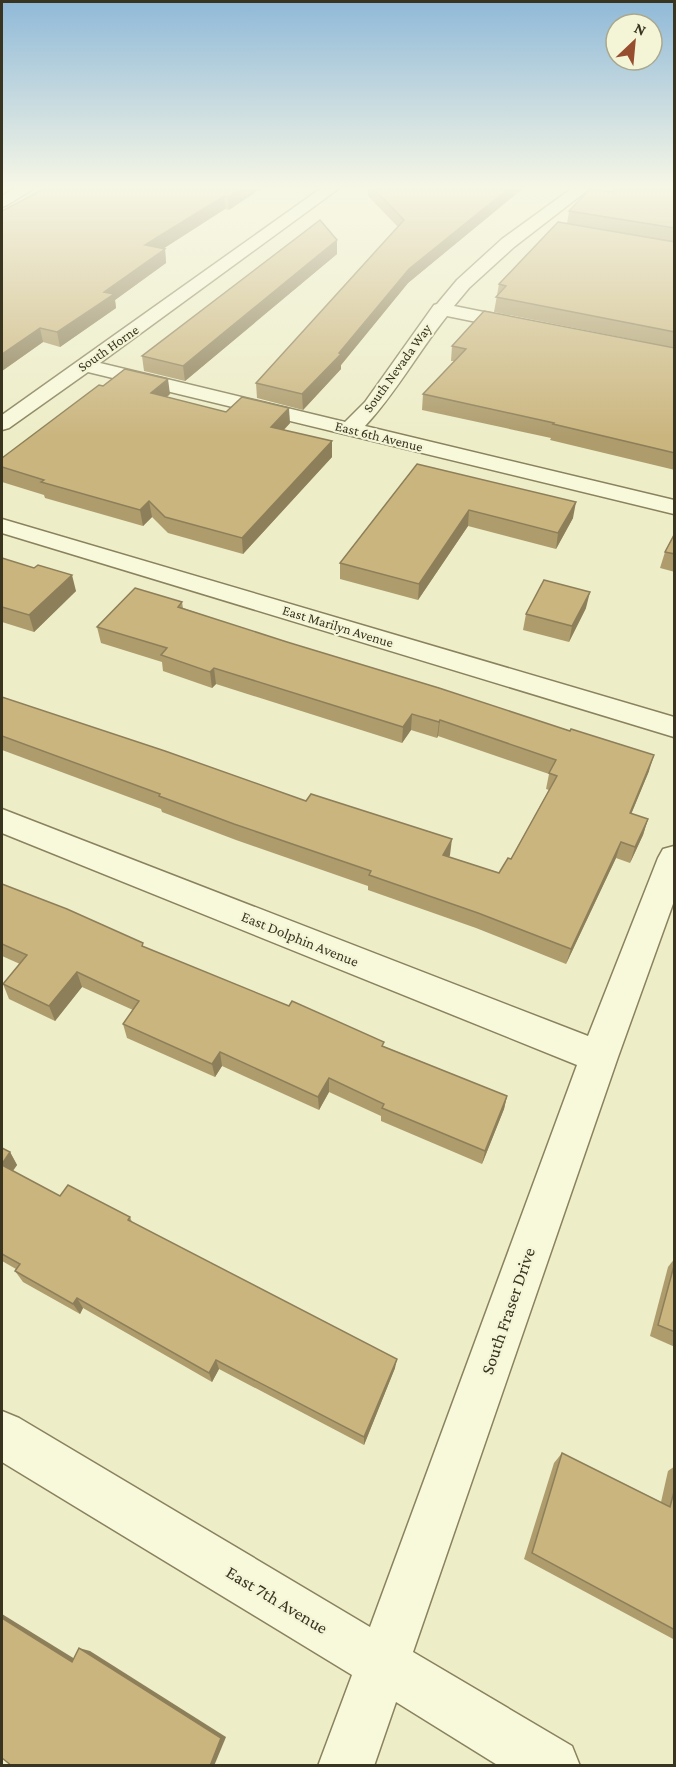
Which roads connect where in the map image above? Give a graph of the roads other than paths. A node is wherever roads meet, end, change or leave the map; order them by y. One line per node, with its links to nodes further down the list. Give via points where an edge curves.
1 (215, 271): 5 (street, South Horne)
2 (477, 271): 3 (street, South Nevada Way)
3 (440, 309): 4 (street); 7 (street, South Nevada Way, via 372,406)
4 (534, 328)
5 (84, 365): 6 (street, South Horne); 7 (street, East 6th Avenue)
6 (2, 424)
7 (350, 429): 8 (street, East 6th Avenue)
8 (675, 507)
9 (2, 525): 10 (street, East Marilyn Avenue)
10 (675, 727)
11 (2, 821): 13 (street, East Dolphin Avenue)
12 (675, 858): 13 (street, South Fraser Drive)
13 (598, 1057): 15 (street, South Fraser Drive)
14 (2, 1435): 15 (street, East 7th Avenue)
15 (384, 1664): 16 (street, South Fraser Drive); 17 (street, East 7th Avenue)
16 (346, 1766)
17 (552, 1766)

